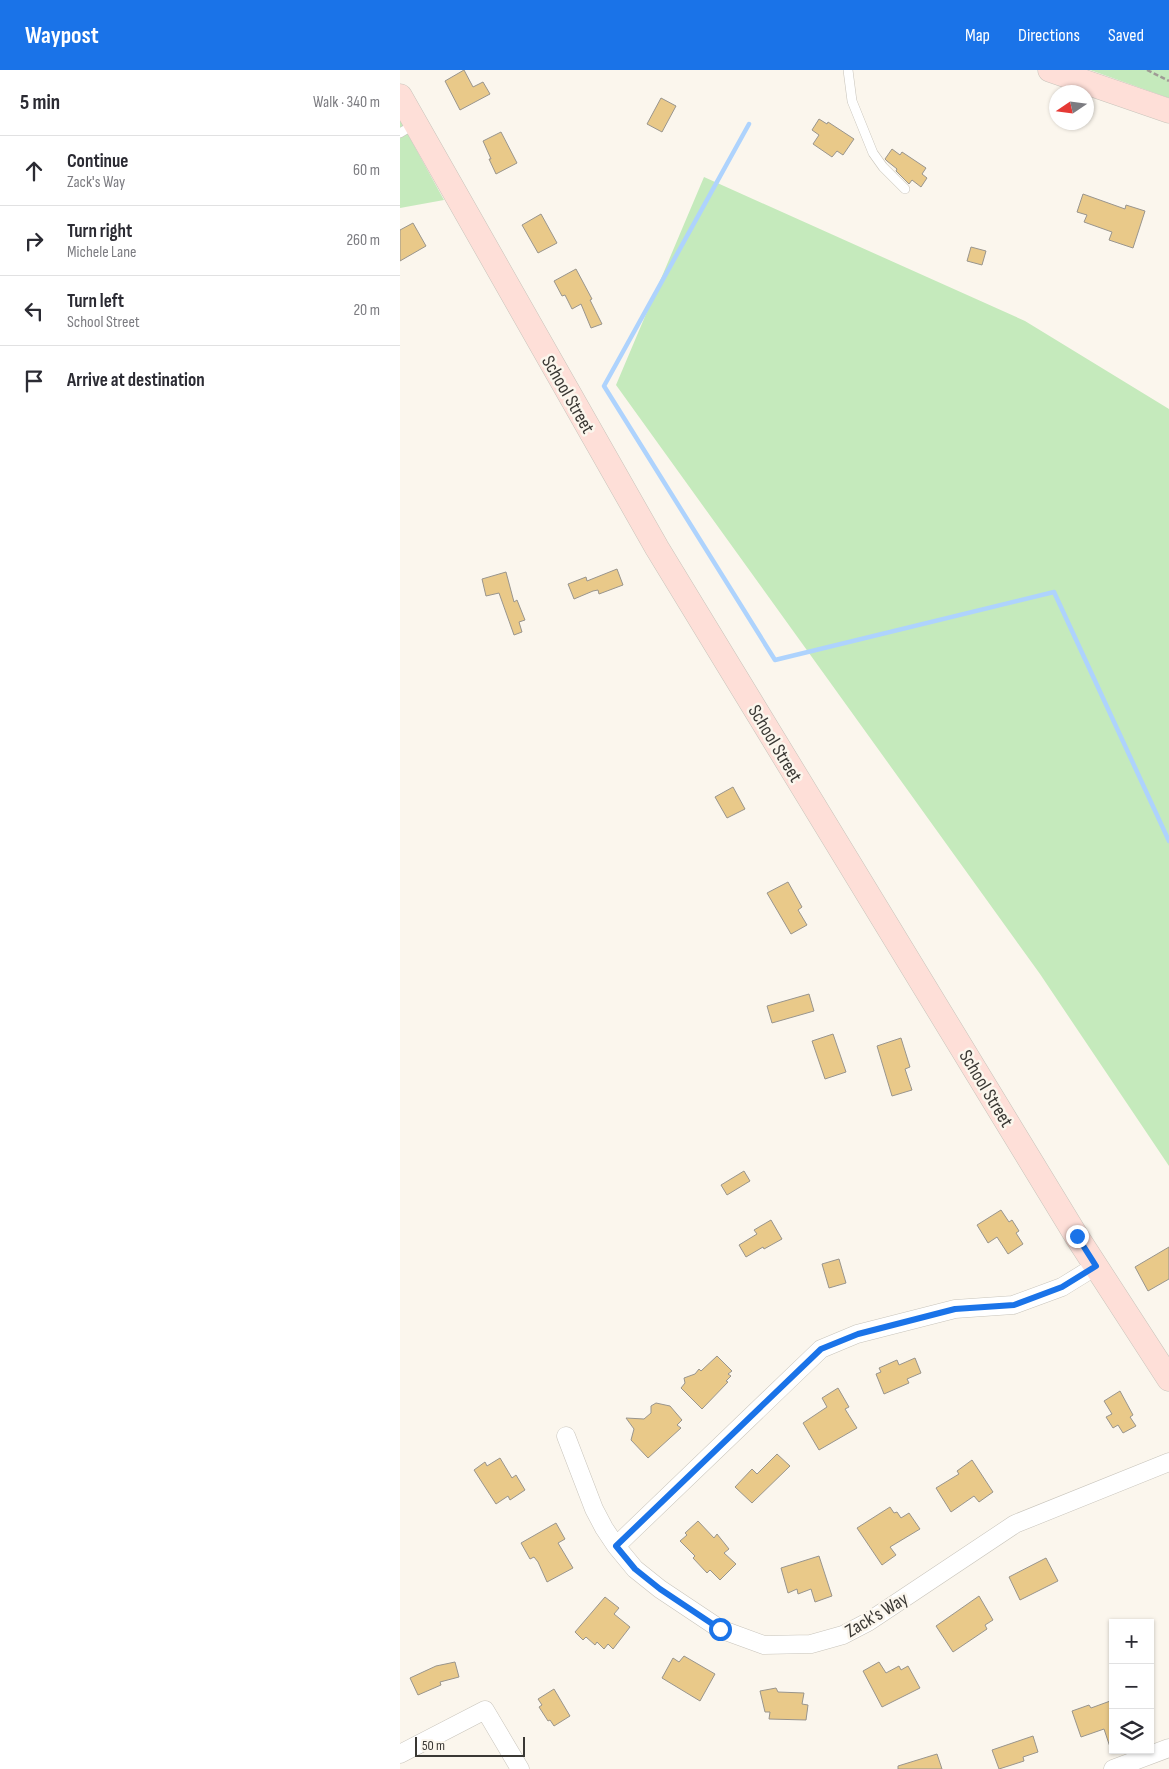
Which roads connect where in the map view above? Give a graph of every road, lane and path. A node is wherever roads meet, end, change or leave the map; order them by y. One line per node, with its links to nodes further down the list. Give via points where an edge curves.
1 (848, 70): 8 (lane, via 852,101 873,153)
2 (1050, 70): 6 (street)
3 (1148, 70): 4 (path)
4 (1169, 81)
5 (400, 96): 7 (street, School Street)
6 (1169, 111)
7 (408, 128): 9 (street, School Street, via 663,557)
8 (905, 190)
9 (1096, 1266): 10 (street, School Street); 13 (street, via 1062,1287 1014,1305 955,1309 858,1334 821,1349)
10 (1169, 1378)
11 (566, 1436): 13 (street, Zack's Way, via 594,1509)
12 (1169, 1462): 13 (street, Zack's Way, via 1015,1524 868,1622 843,1635 811,1644 764,1646 720,1629 660,1589 635,1569)
13 (616, 1546)
14 (1169, 1748): 17 (street)
15 (400, 1754): 16 (street, via 485,1710)
16 (520, 1769)
17 (1113, 1769)

